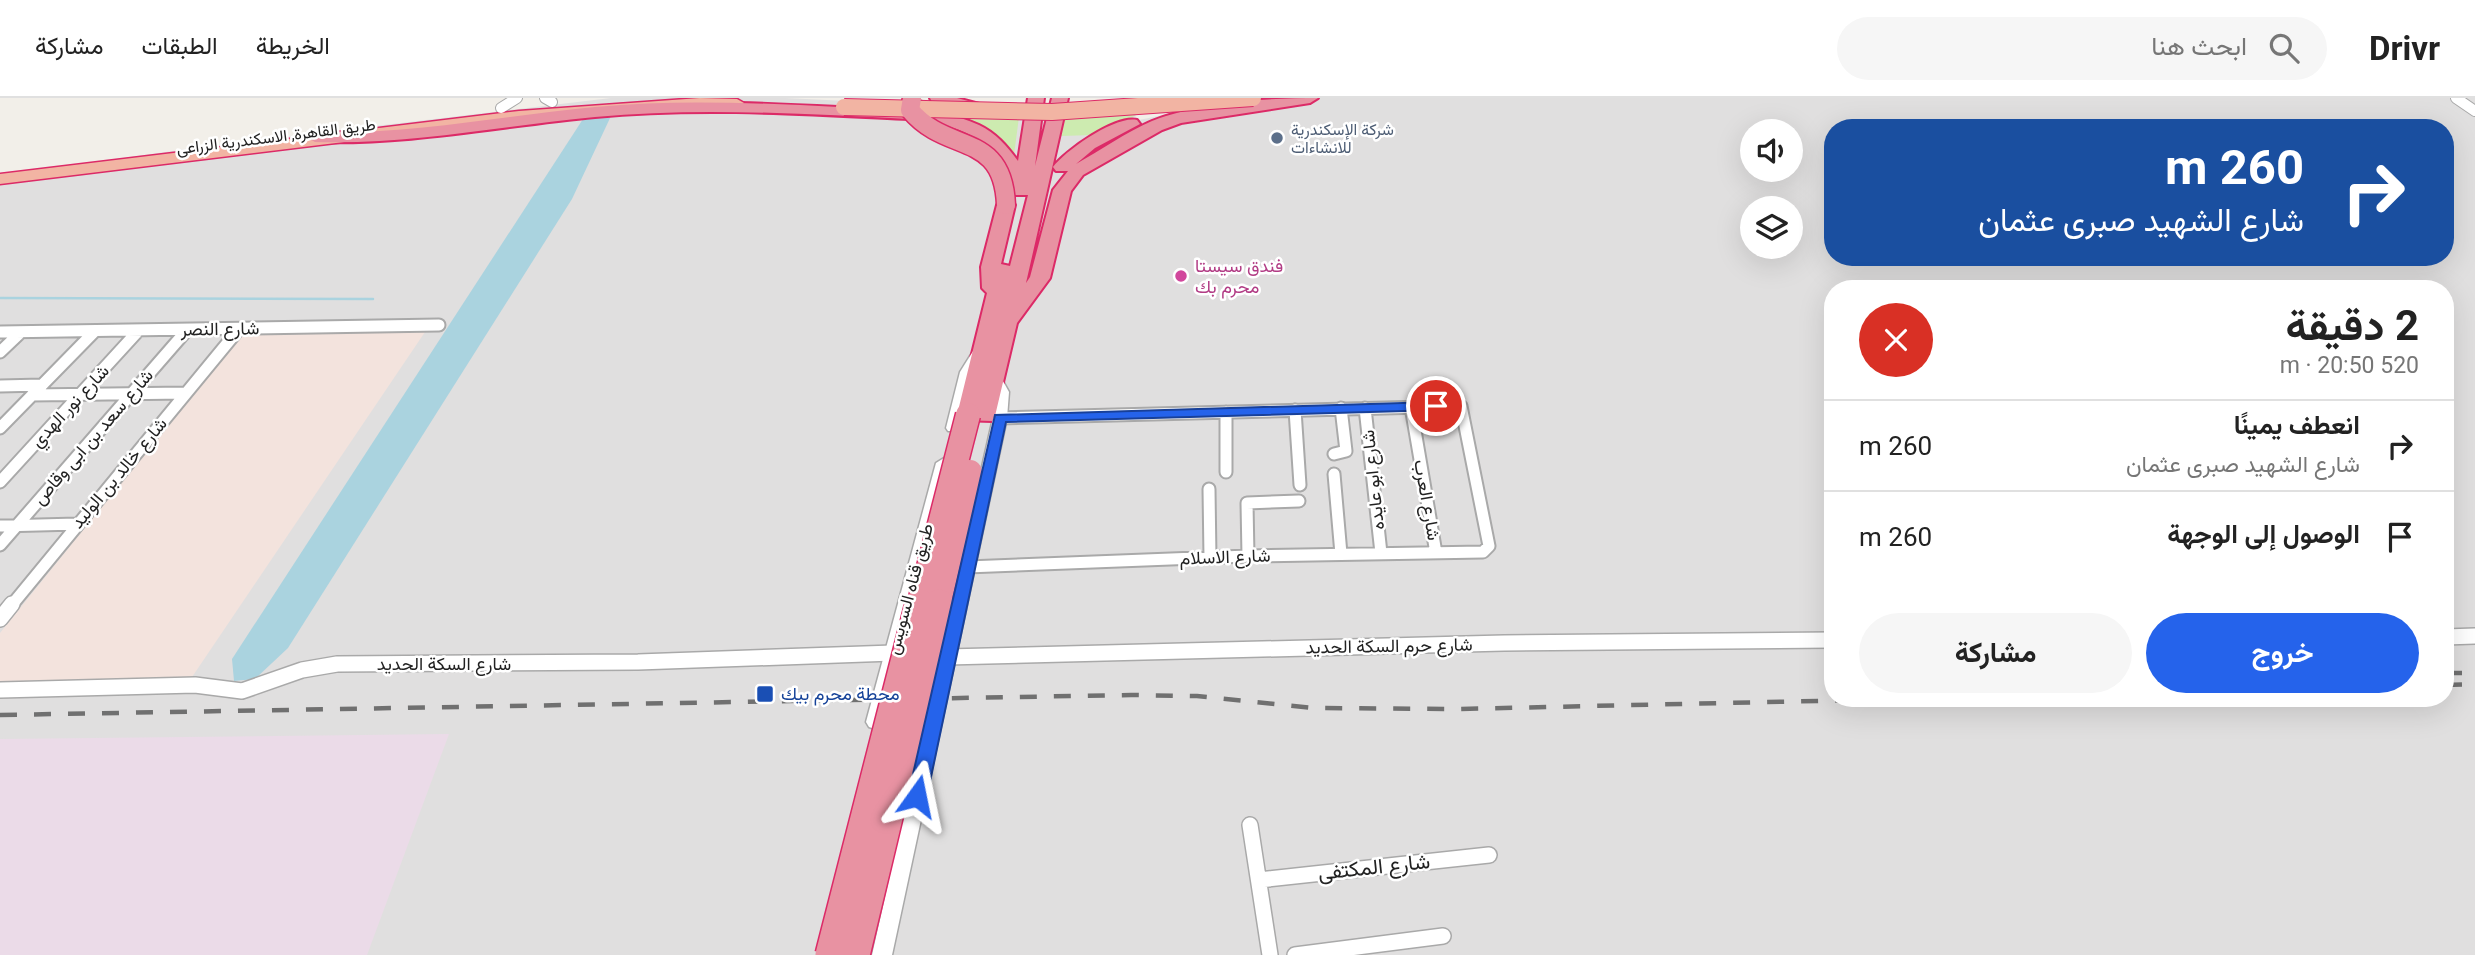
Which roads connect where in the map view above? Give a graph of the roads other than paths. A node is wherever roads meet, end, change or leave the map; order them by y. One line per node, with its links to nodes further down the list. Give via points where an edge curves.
1 (517, 98): 13 (street)
2 (584, 98): 12 (highway, طريق القاهرة, الاسكندرية الزراعى)
3 (912, 98): 21 (highway, bridge, via 911,110 918,120 965,142 993,162 1004,178 1006,205 991,267)
4 (938, 98): 16 (highway, bridge)
5 (1036, 98): 20 (highway, طريق قناه السويس)
6 (1060, 98): 23 (highway, طريق قناه السويس)
7 (1142, 98): 14 (highway, bridge)
8 (1162, 98): 22 (highway, via 1144,118 1071,157 1053,180)
9 (1253, 98): 14 (highway, طريق القاهرة, الاسكندرية الزراعى, bridge)
10 (1310, 98): 22 (highway, via 1178,118 1077,171 1062,190 1044,268)
11 (2456, 98): 15 (street)
12 (548, 100): 13 (highway, طريق القاهرة, الاسكندرية الزراعى)
13 (501, 108): 18 (highway, طريق القاهرة, الاسكندرية الزراعى)
14 (1082, 111): 16 (highway, طريق القاهرة, الاسكندرية الزراعى, bridge)
15 (2475, 111)
16 (994, 113): 17 (highway, طريق القاهرة, الاسكندرية الزراعى, bridge, via 636,103)
17 (315, 138): 19 (highway, طريق القاهرة, الاسكندرية الزراعى); 20 (highway, via 414,133 652,108 911,115 976,130 1008,159)
18 (0, 171)
19 (0, 179)
20 (1022, 188): 21 (highway, طريق قناه السويس)
21 (995, 299): 31 (highway, طريق قناه السويس)
22 (1026, 299): 23 (highway)
23 (1008, 320): 45 (highway, طريق قناه السويس)
24 (439, 325): 25 (street, شارع النصر)
25 (239, 329): 27 (street, شارع النصر); 35 (street, شارع خالد بن الوليد)
26 (139, 330): 27 (street, شارع النصر); 28 (street, شارع النصر); 38 (street, شارع نور الهدي)
27 (187, 330): 36 (street, شارع سعد بن ابى وقاص)
28 (95, 331): 30 (street, شارع النصر); 33 (street)
29 (0, 332): 30 (street, شارع النصر)
30 (21, 332): 32 (street)
31 (981, 349): 45 (highway, طريق قناه السويس); 68 (street, طريق قناه السويس, via 967,372)
32 (0, 352)
33 (42, 385): 34 (street); 37 (street)
34 (6, 386): 39 (street)
35 (186, 393): 36 (street); 54 (street, شارع خالد بن الوليد)
36 (130, 394): 38 (street); 55 (street, شارع سعد بن ابى وقاص)
37 (32, 395): 38 (street); 46 (street)
38 (80, 395): 50 (street, شارع نور الهدي)
39 (0, 398)
40 (1411, 407): 42 (street); 59 (street, شارع العرب); 59 (street, شارع الاسلام, via 1461,406 1489,546 1483,552)
41 (1341, 408): 42 (street); 43 (street); 47 (street, via 1346,451)
42 (1365, 408): 58 (street, شارع ابو عايده)
43 (1295, 410): 44 (street); 51 (street)
44 (1226, 412): 45 (street); 48 (street)
45 (984, 416): 63 (street, طريق قناه السويس); 76 (highway, bridge); 77 (highway, bridge)
46 (0, 428)
47 (1334, 454)
48 (1226, 472)
49 (1334, 474): 60 (street)
50 (0, 482)
51 (1300, 485)
52 (1209, 489): 62 (street)
53 (1299, 501): 61 (street, via 1247,503)
54 (77, 524): 55 (street); 64 (street, شارع خالد بن الوليد)
55 (17, 525): 56 (street); 57 (street, شارع سعد بن ابى وقاص)
56 (0, 526)
57 (0, 545)
58 (1381, 553): 59 (street, شارع الاسلام); 60 (street, شارع الاسلام)
59 (1436, 553)
60 (1341, 554): 61 (street, شارع الاسلام)
61 (1248, 556): 62 (street, شارع الاسلام)
62 (1210, 558): 63 (street, شارع الاسلام)
63 (967, 567): 69 (street, طريق قناه السويس)
64 (0, 619)
65 (2475, 636): 66 (street)
66 (2454, 637)
67 (1824, 640): 69 (street, شارع حرم السكة الحديد)
68 (892, 653): 70 (street, شارع السكة الحديد, via 638,662 337,664 230,692 195,685); 75 (street, طريق قناه السويس)
69 (947, 657): 78 (street, طريق قناه السويس)
70 (0, 690)
71 (1250, 825): 73 (street)
72 (1489, 855): 73 (street, شارع المكتفى)
73 (1259, 880): 79 (street)
74 (1443, 936): 80 (street)
75 (818, 955)
76 (830, 955)
77 (855, 955)
78 (882, 955)
79 (1270, 955)
80 (1295, 955)

